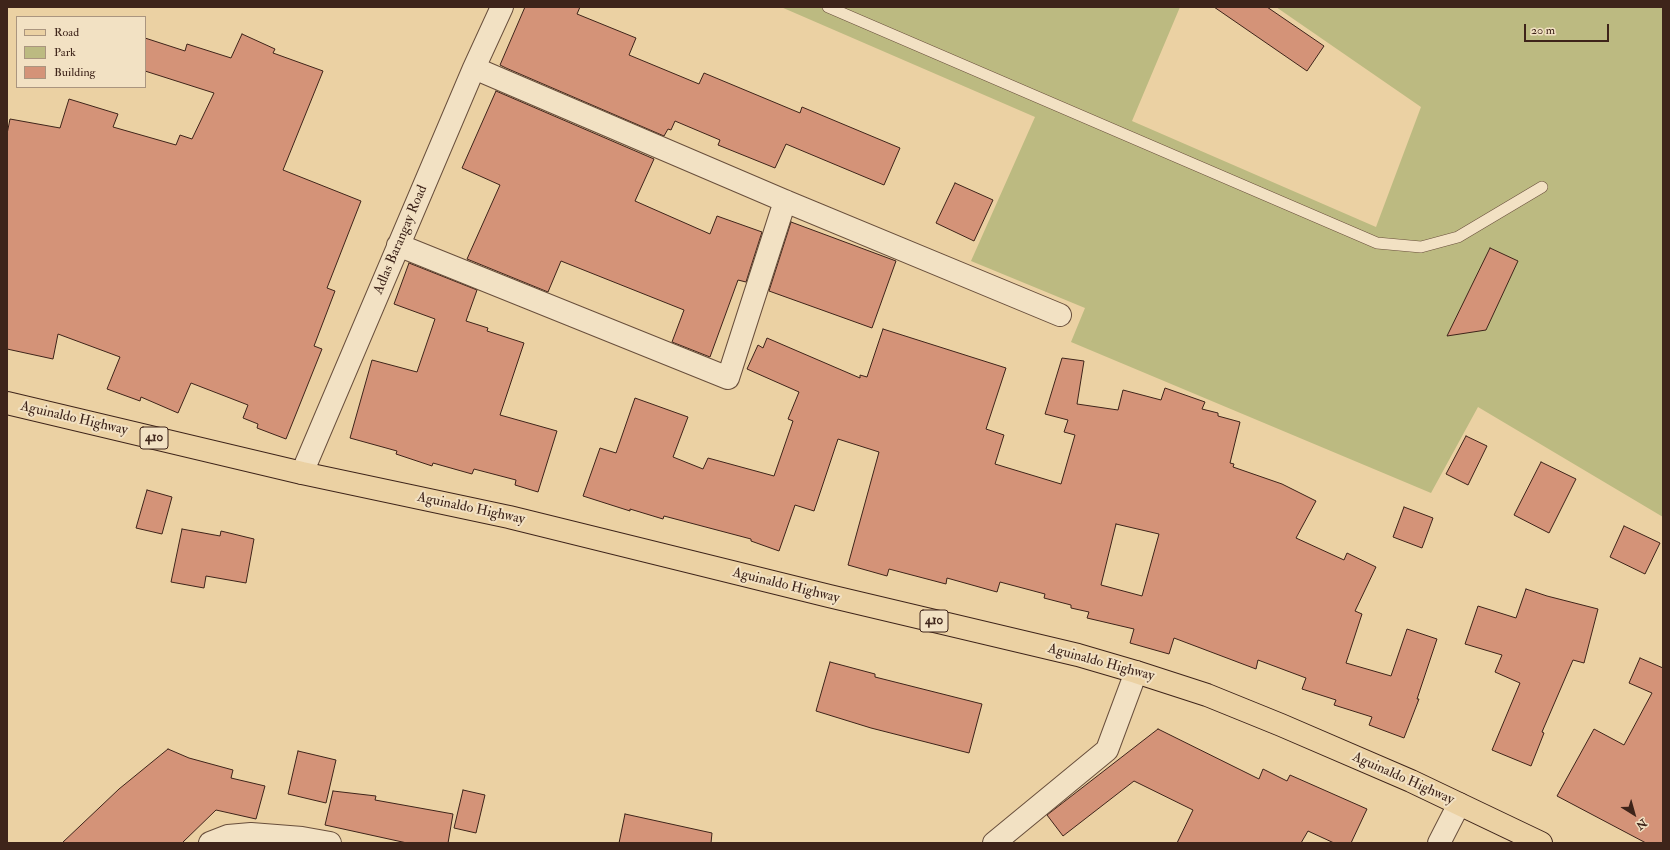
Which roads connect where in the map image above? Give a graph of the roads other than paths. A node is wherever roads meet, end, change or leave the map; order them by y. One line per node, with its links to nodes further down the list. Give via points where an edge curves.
1 (502, 7): 3 (street, Adlas Barangay Road)
2 (828, 7): 4 (lane, via 1377,243 1421,247 1458,237)
3 (474, 68): 5 (street); 6 (street, Adlas Barangay Road)
4 (1542, 188)
5 (785, 201): 6 (street, via 728,378); 7 (street)
6 (398, 245): 9 (street, Adlas Barangay Road)
7 (1060, 315)
8 (7, 403): 9 (main road, Aguinaldo Highway / 410)
9 (302, 473): 10 (main road, Aguinaldo Highway / 410, via 524,521 1078,655)
10 (1136, 672): 11 (main road, Aguinaldo Highway / 410, via 1207,695 1281,725); 14 (street, via 1107,750)
11 (1460, 804): 15 (street); 16 (main road, Aguinaldo Highway / 410)
12 (210, 843): 13 (street, via 228,836 251,834)
13 (330, 843)
14 (994, 843)
15 (1440, 843)
16 (1541, 843)

